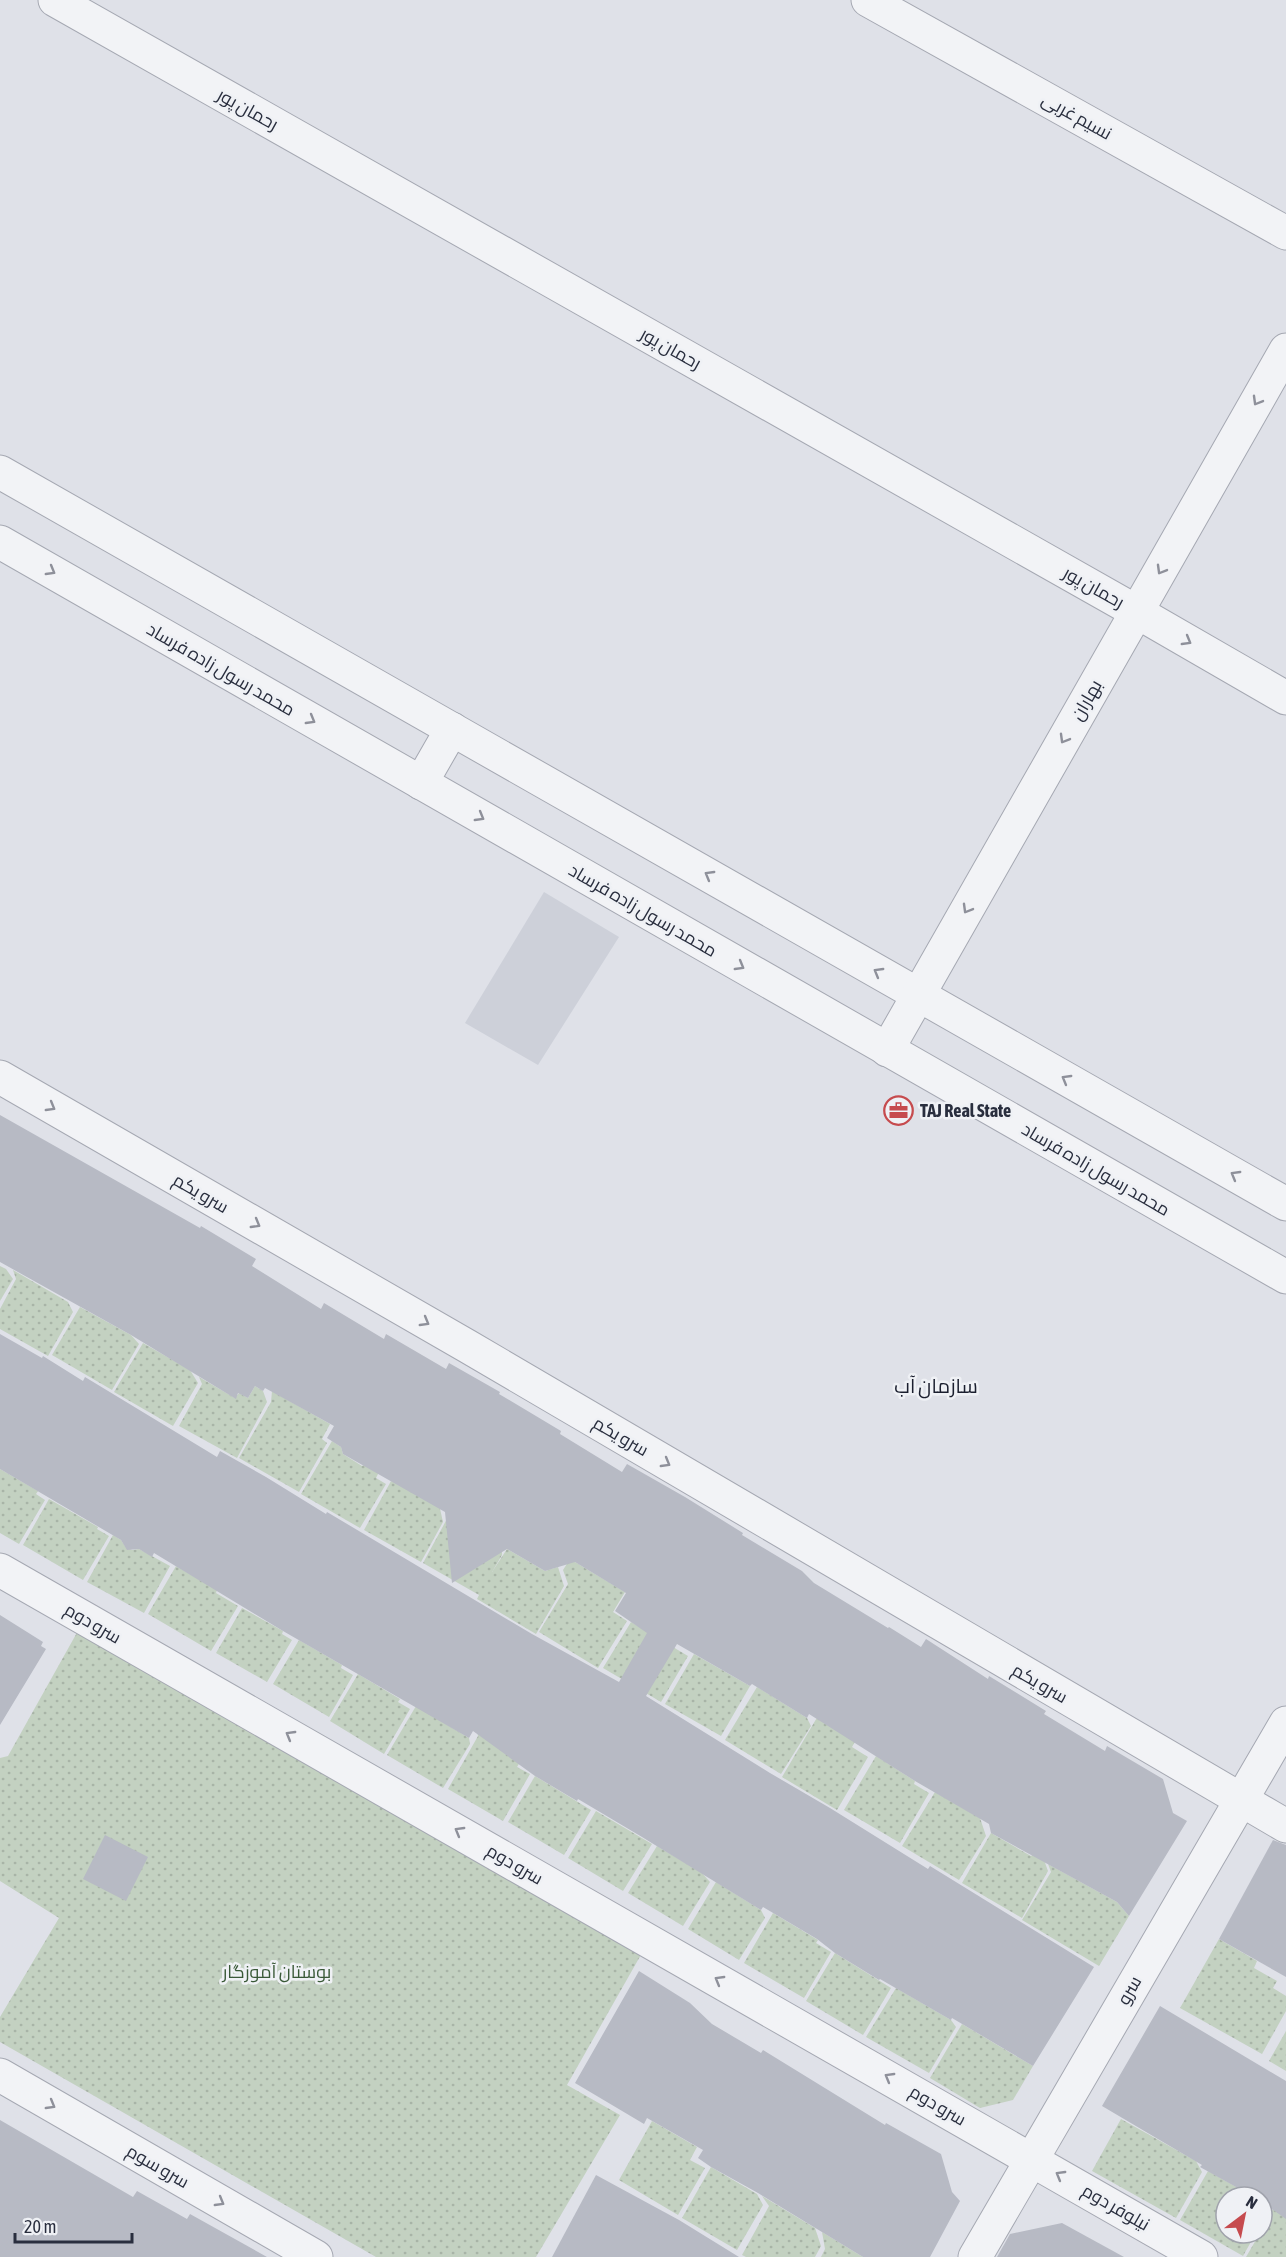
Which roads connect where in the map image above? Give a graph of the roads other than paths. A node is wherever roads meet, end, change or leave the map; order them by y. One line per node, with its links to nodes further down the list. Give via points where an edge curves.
1 (55, 0): 7 (street, رحمان پور)
2 (868, 0): 3 (street, نسیم غربی)
3 (1286, 233)
4 (1286, 350): 7 (street, بهاران, one-way to 7)
5 (0, 472): 9 (street)
6 (0, 542): 10 (street, محمد رسول زاده فرساد, one-way to 10)
7 (1137, 612): 8 (street, رحمان پور, one-way to 8); 11 (street, بهاران, one-way to 11)
8 (1286, 699)
9 (452, 729): 10 (street); 11 (street, one-way to 9)
10 (421, 783): 12 (street, محمد رسول زاده فرساد, one-way to 12)
11 (918, 995): 12 (street, بهاران); 14 (street, one-way to 11)
12 (886, 1050): 15 (street, محمد رسول زاده فرساد)
13 (0, 1077): 18 (street, سرو یکم, one-way to 18, via 478,1352)
14 (1286, 1204)
15 (1286, 1277)
16 (0, 1570): 21 (street, سرو دوم, one-way to 16)
17 (1286, 1723): 18 (street, سرو)
18 (1240, 1800): 19 (street, سرو یکم); 21 (street, سرو)
19 (1286, 1826)
20 (0, 2075): 22 (street, سرو سوم, one-way to 22)
21 (1031, 2158): 23 (street, سرو); 24 (street, نیلوفر دوم, one-way to 21)
22 (316, 2257)
23 (975, 2257)
24 (1201, 2257)

